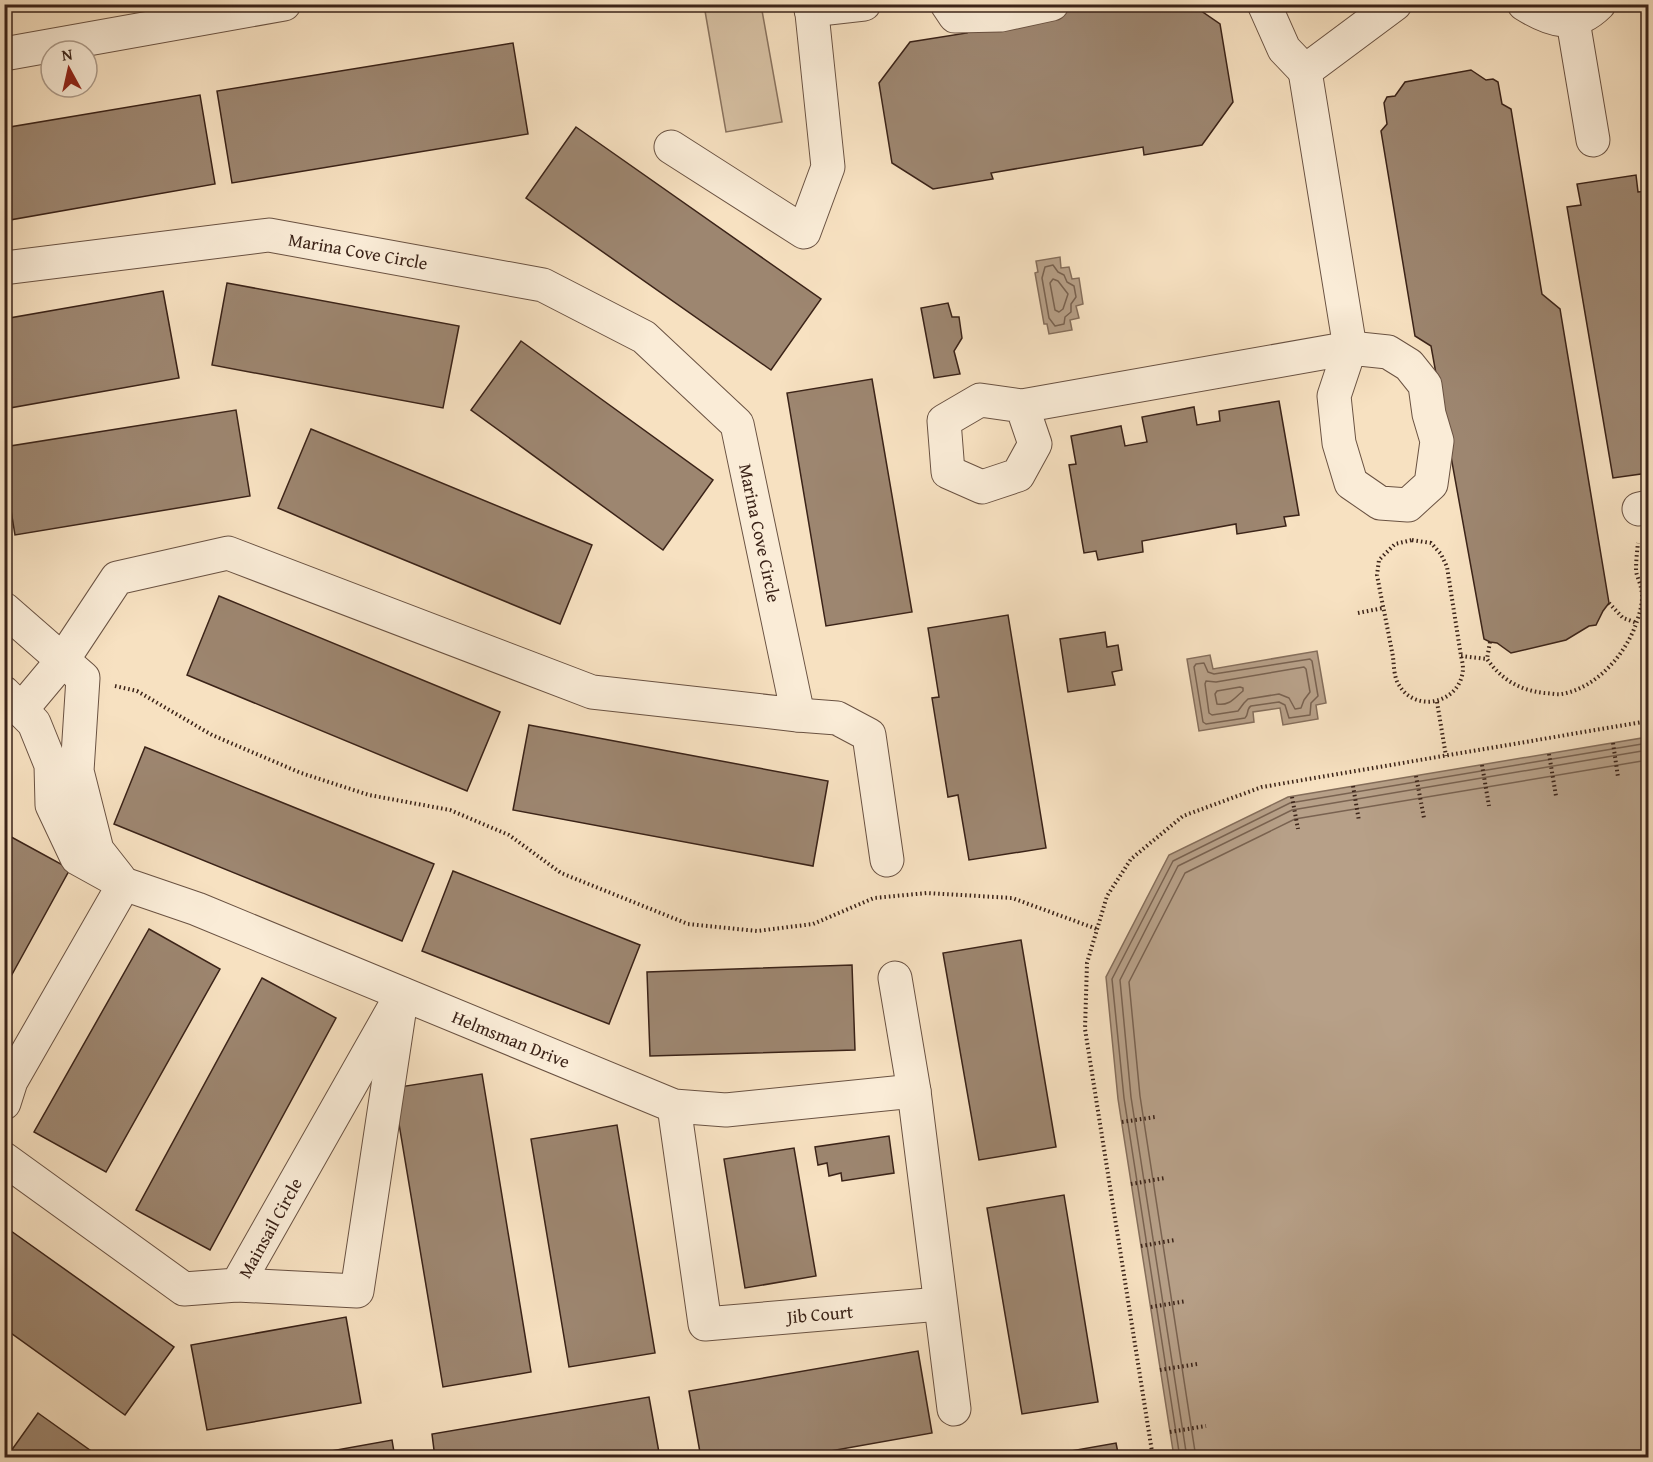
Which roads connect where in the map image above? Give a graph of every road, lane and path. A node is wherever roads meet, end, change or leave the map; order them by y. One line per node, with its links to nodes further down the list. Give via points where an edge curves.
1 (284, 4): 10 (street)
2 (947, 4): 3 (street, via 955,16 1001,15)
3 (1052, 4)
4 (1264, 4): 11 (street, via 1284,49)
5 (1395, 4): 11 (street)
6 (1524, 4): 9 (street, via 1553,19)
7 (863, 5): 8 (street)
8 (811, 7): 13 (street, via 828,167 804,232)
9 (1586, 13): 12 (street)
10 (4, 54)
11 (1305, 70): 15 (street)
12 (1593, 140)
13 (671, 147)
14 (4, 268): 29 (street, Marina Cove Circle, via 269,235 543,285 644,337 737,424)
15 (1350, 348): 15 (street, via 1334,396 1339,443 1351,483 1380,503 1408,505 1431,484 1436,452 1425,385 1408,365 1388,352); 16 (street)
16 (1022, 406)
17 (1644, 508): 22 (path, via 1636,572 1642,591 1641,609)
18 (1609, 603): 22 (path, via 1623,618)
19 (1383, 608): 21 (path); 24 (path, via 1377,575 1379,560 1395,544 1412,540 1431,543 1447,567); 27 (path, via 1398,684 1410,697)
20 (4, 609): 26 (street)
21 (1358, 613)
22 (1636, 624): 25 (path, via 1614,662 1582,688 1561,694 1511,684)
23 (1490, 642): 25 (path)
24 (1461, 656): 25 (path); 27 (path, via 1460,682 1450,695)
25 (1487, 659)
26 (73, 669): 28 (street); 29 (street, via 117,578 228,553 592,692); 45 (street, via 77,771 97,850); 46 (path, via 137,691 212,735 301,773 369,795 450,810 509,835 561,873 688,924 757,931 813,924 874,898 927,893 1012,898)
27 (1437, 702): 33 (path)
28 (20, 708): 45 (street, Helmsman Drive, via 51,765 52,805 77,858)
29 (798, 715): 44 (street, via 837,717 869,735)
30 (1648, 721): 33 (path)
31 (1613, 743): 36 (path)
32 (1549, 754): 38 (path)
33 (1446, 756): 46 (path, via 1262,787 1183,816 1131,860 1107,896)
34 (1482, 765): 40 (path)
35 (1416, 776): 41 (path)
36 (1618, 777)
37 (1353, 786): 42 (path)
38 (1556, 796)
39 (1292, 797): 43 (path)
40 (1489, 806)
41 (1424, 818)
42 (1359, 820)
43 (1298, 829)
44 (887, 860)
45 (124, 884): 48 (street, Helmsman Drive, via 197,909); 50 (street, via 11,1081)
46 (1097, 929): 68 (path, via 1087,963 1085,1029)
47 (894, 978): 49 (street)
48 (402, 994): 51 (street, Helmsman Drive); 59 (street, Mainsail Circle); 59 (street, via 357,1292)
49 (914, 1091): 51 (street, Helmsman Drive, via 726,1110); 61 (street)
50 (4, 1103)
51 (674, 1106): 61 (street, Jib Court, via 705,1323)
52 (1155, 1117): 53 (path)
53 (1122, 1122)
54 (4, 1159): 59 (street, Mainsail Circle, via 184,1289)
55 (1165, 1178): 56 (path)
56 (1131, 1184)
57 (1175, 1240): 58 (path)
58 (1141, 1246)
59 (237, 1285)
60 (1186, 1301): 62 (path)
61 (940, 1304): 65 (street)
62 (1151, 1307)
63 (1197, 1364): 64 (path)
64 (1161, 1370)
65 (954, 1409)
66 (1206, 1426): 67 (path)
67 (1170, 1432)
68 (1152, 1458)

